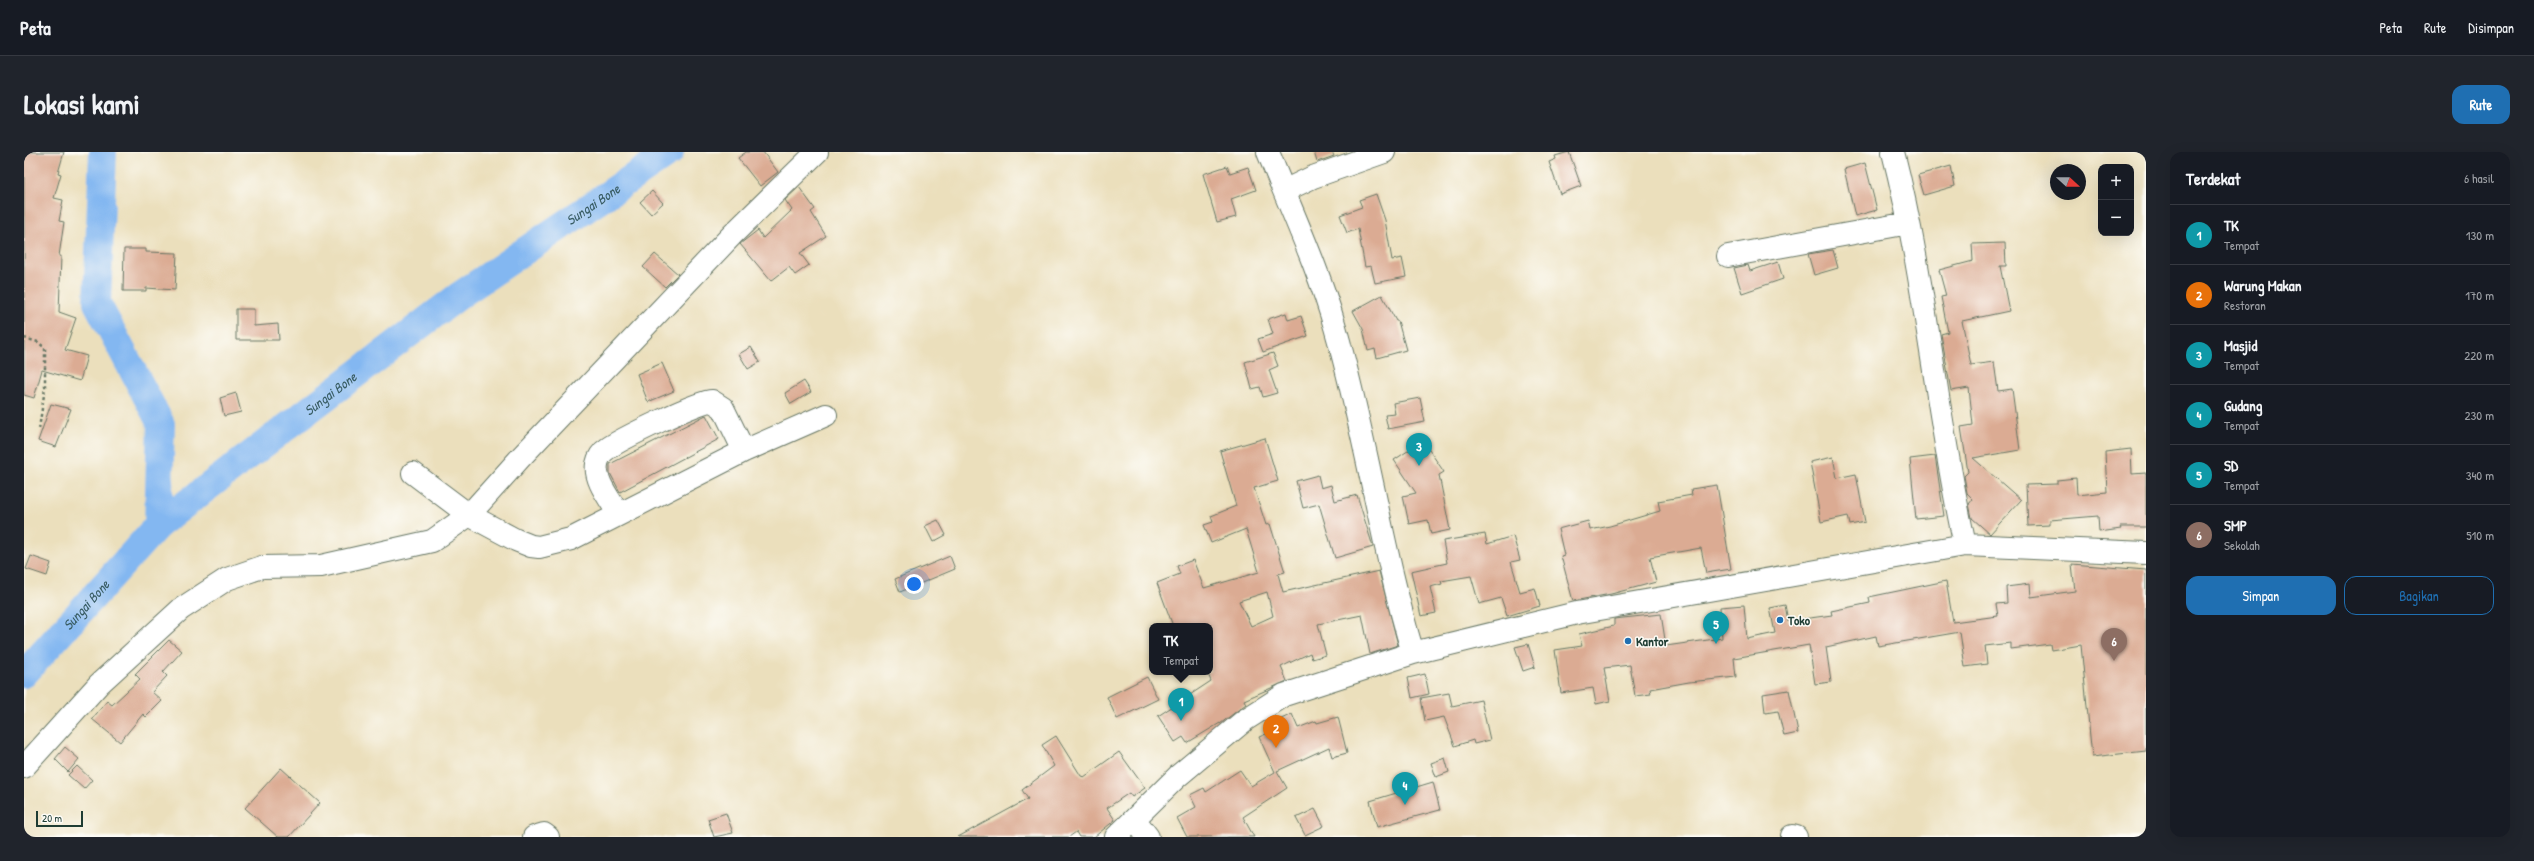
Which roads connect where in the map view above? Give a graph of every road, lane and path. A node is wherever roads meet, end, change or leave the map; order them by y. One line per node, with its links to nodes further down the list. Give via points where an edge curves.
1 (817, 152): 14 (street, via 727,240)
2 (1268, 152): 5 (street)
3 (1384, 152): 5 (street, via 1313,176)
4 (1893, 152): 6 (street)
5 (1284, 191): 17 (street, via 1319,276 1335,326 1369,461 1388,559)
6 (1909, 223): 7 (street); 15 (street, via 1937,400)
7 (1728, 256)
8 (24, 338): 10 (path, via 38,342 45,348 46,381)
9 (826, 415): 11 (street)
10 (39, 429)
11 (744, 451): 13 (street); 13 (street, via 723,408 712,401 697,404 606,449 601,455 596,466 596,475)
12 (413, 474): 14 (street)
13 (618, 513): 14 (street, via 571,539 539,547 516,540)
14 (469, 515): 18 (street, via 432,541 321,566 262,567 226,580 181,609 104,679)
15 (1965, 545): 16 (street); 17 (street, via 1577,613)
16 (2146, 553)
17 (1413, 653): 19 (street, via 1284,695 1246,720 1178,776)
18 (24, 767)
19 (1135, 820): 22 (street); 23 (street)
20 (534, 837): 21 (street, via 544,834)
21 (548, 837)
22 (1116, 837)
23 (1148, 837)

